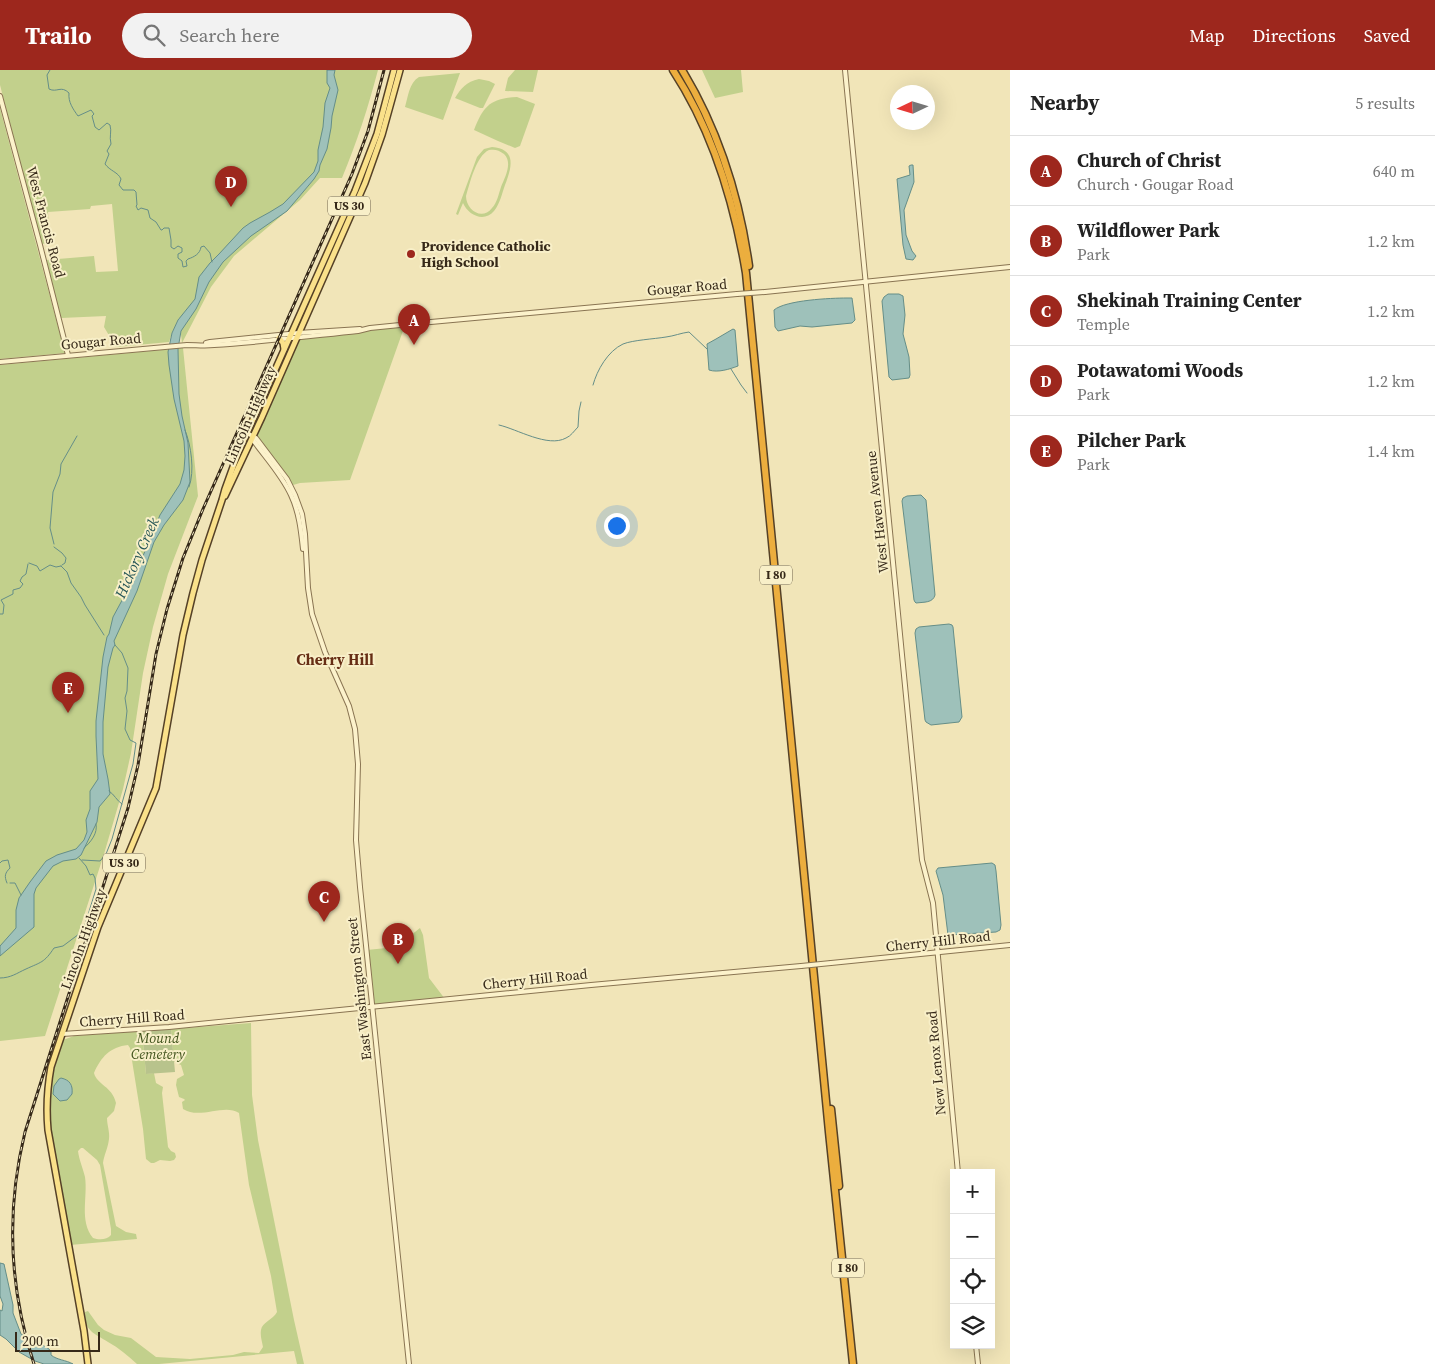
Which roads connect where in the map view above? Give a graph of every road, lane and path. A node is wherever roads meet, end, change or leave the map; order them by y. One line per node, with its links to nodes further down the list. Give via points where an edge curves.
1 (394, 70): 9 (main road, US 30, via 363,172)
2 (400, 70): 9 (main road, US 30, via 365,183)
3 (673, 70): 24 (highway, I 80, via 696,109 723,176 746,272)
4 (682, 70): 25 (highway, I 80, via 712,125 725,160 750,272)
5 (845, 70): 8 (street, West Haven Avenue)
6 (0, 96): 13 (street, West Francis Road)
7 (1010, 267): 8 (street, Gougar Road)
8 (866, 281): 9 (street, Gougar Road, bridge); 17 (street, West Haven Avenue, via 922,860 933,903)
9 (294, 335): 10 (street, Gougar Road); 11 (street, Gougar Road); 12 (main road, Lincoln Highway / US 30); 15 (main road, Lincoln Highway / US 30)
10 (279, 338): 11 (street, Gougar Road); 12 (main road, via 283,343)
11 (204, 344): 13 (street, Gougar Road)
12 (283, 353): 15 (main road, Lincoln Highway / US 30)
13 (68, 355): 14 (street, Gougar Road)
14 (0, 362)
15 (250, 435): 18 (street, East Washington Street, via 283,482 300,521 314,621 349,706 355,729 358,764 356,840); 19 (main road, Lincoln Highway / US 30, via 230,476 193,593 156,788 98,927)
16 (1010, 945): 17 (street, Cherry Hill Road)
17 (937, 952): 18 (street, Cherry Hill Road, bridge); 20 (street, New Lenox Road)
18 (372, 1006): 19 (street, Cherry Hill Road, via 169,1027); 23 (street, East Washington Street)
19 (62, 1034): 22 (main road, Lincoln Highway / US 30, via 47,1087 46,1111)
20 (958, 1169)
21 (976, 1349): 26 (street)
22 (88, 1364)
23 (409, 1364)
24 (853, 1364)
25 (857, 1364)
26 (978, 1364)

